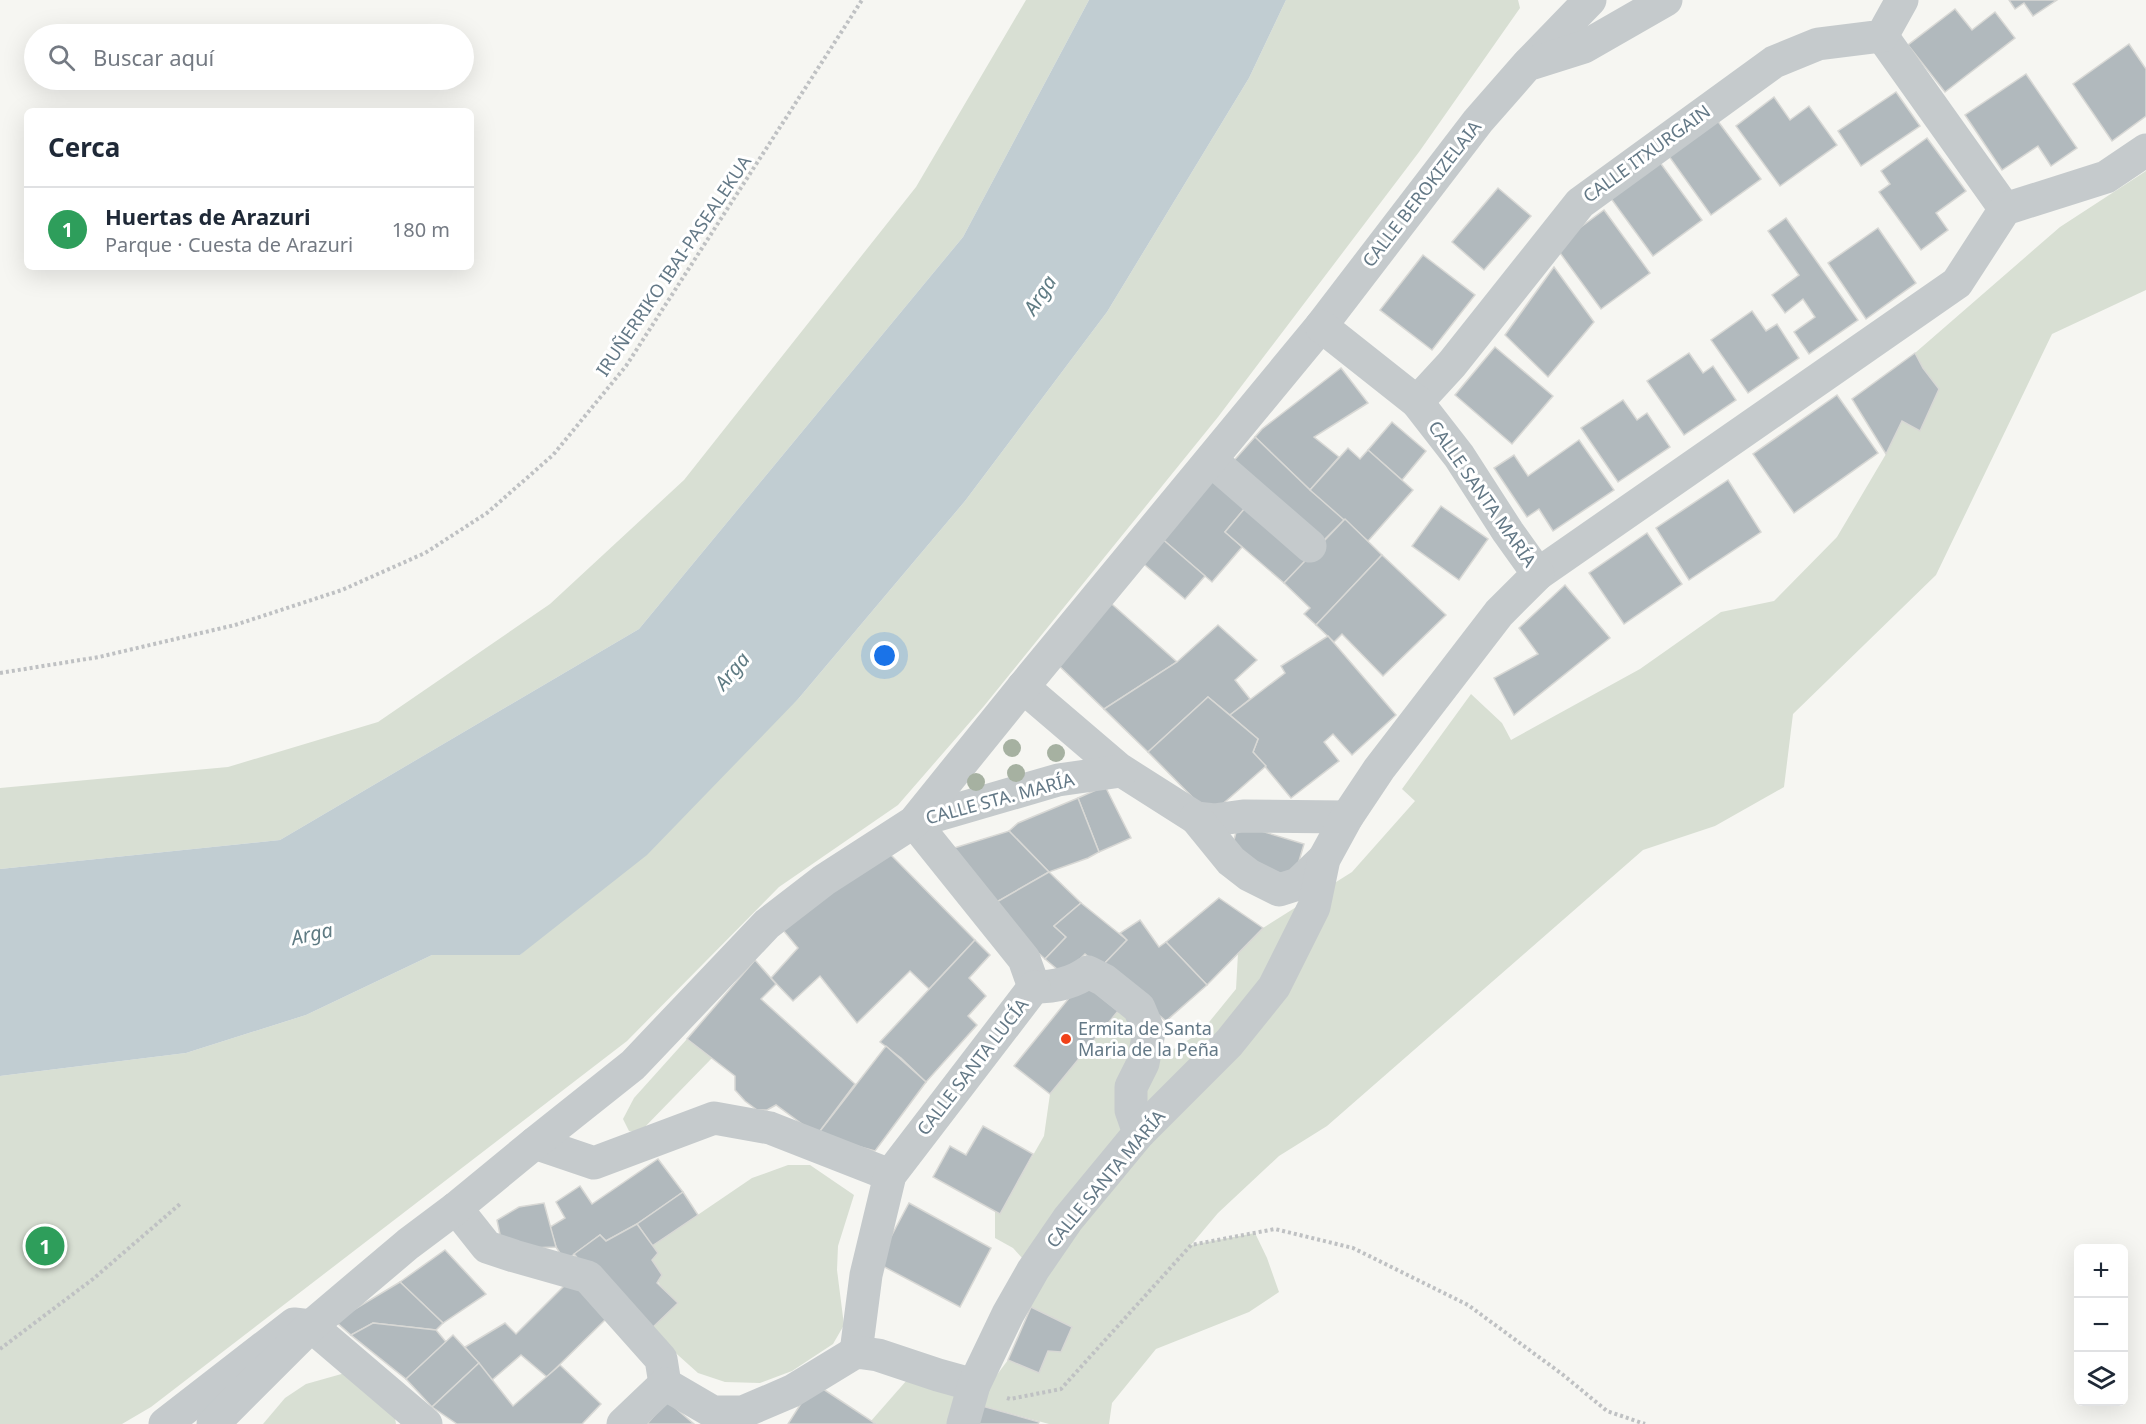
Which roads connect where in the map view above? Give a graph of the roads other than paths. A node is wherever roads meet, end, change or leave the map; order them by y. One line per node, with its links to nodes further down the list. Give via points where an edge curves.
1 (1590, 0): 5 (street, CALLE BEROKIZELAIA)
2 (1666, 0): 5 (street, via 1584,46)
3 (1902, 0): 4 (street)
4 (1882, 36): 7 (street); 9 (street, CALLE ITXURGAIN, via 1818,44 1774,62 1580,202 1452,364)
5 (1527, 65): 8 (street, CALLE BEROKIZELAIA, via 1478,121)
6 (2146, 150): 7 (street, via 2106,177)
7 (2005, 209): 12 (street, via 1957,283)
8 (1321, 326): 9 (street, CALLE SANTA MARÍA); 10 (street)
9 (1417, 402): 12 (street, CALLE SANTA MARÍA, via 1459,456)
10 (1211, 460): 11 (street); 13 (street)
11 (1310, 546)
12 (1538, 574): 15 (street, CALLE SANTA MARÍA, via 1499,613 1379,769)
13 (1023, 687): 14 (street, CALLE SANTA MARÍA); 17 (street)
14 (1121, 771): 16 (street, CALLE SANTA MARÍA); 17 (street, CALLE STA. MARÍA, via 1058,780)
15 (1347, 817): 16 (street); 18 (street, CALLE SANTA MARÍA)
16 (1196, 818): 18 (street, CALLE SANTA MARÍA, via 1231,861 1279,890 1298,884)
17 (914, 822): 19 (street, via 1024,959); 21 (street, via 824,880 767,924 633,1065)
18 (1324, 859): 20 (street, CALLE SANTA MARÍA, via 1314,907 1274,987 1229,1044)
19 (1034, 987): 20 (street, CALLE SANTA LUCÍA, via 1052,987 1077,980 1088,972 1139,1008 1149,1032 1143,1063 1131,1087 1131,1110); 22 (street, CALLE SANTA LUCÍA)
20 (1139, 1133): 27 (street, CALLE SANTA MARÍA, via 1068,1219 1033,1270)
21 (535, 1143): 22 (street, via 594,1163 714,1118 770,1128); 23 (street)
22 (890, 1175): 25 (street, CALLE SANTA LUCÍA, via 866,1275)
23 (456, 1208): 24 (street); 26 (street, via 487,1247 588,1277 661,1359)
24 (311, 1326): 29 (street, via 294,1324); 30 (street); 31 (street)
25 (856, 1352): 27 (street, via 878,1355); 28 (street)
26 (665, 1384): 28 (street, via 713,1412); 32 (street)
27 (974, 1385): 33 (street, CALLE SANTA MARÍA)
28 (757, 1416)
29 (165, 1424)
30 (213, 1424)
31 (426, 1424)
32 (623, 1424)
33 (963, 1424)

